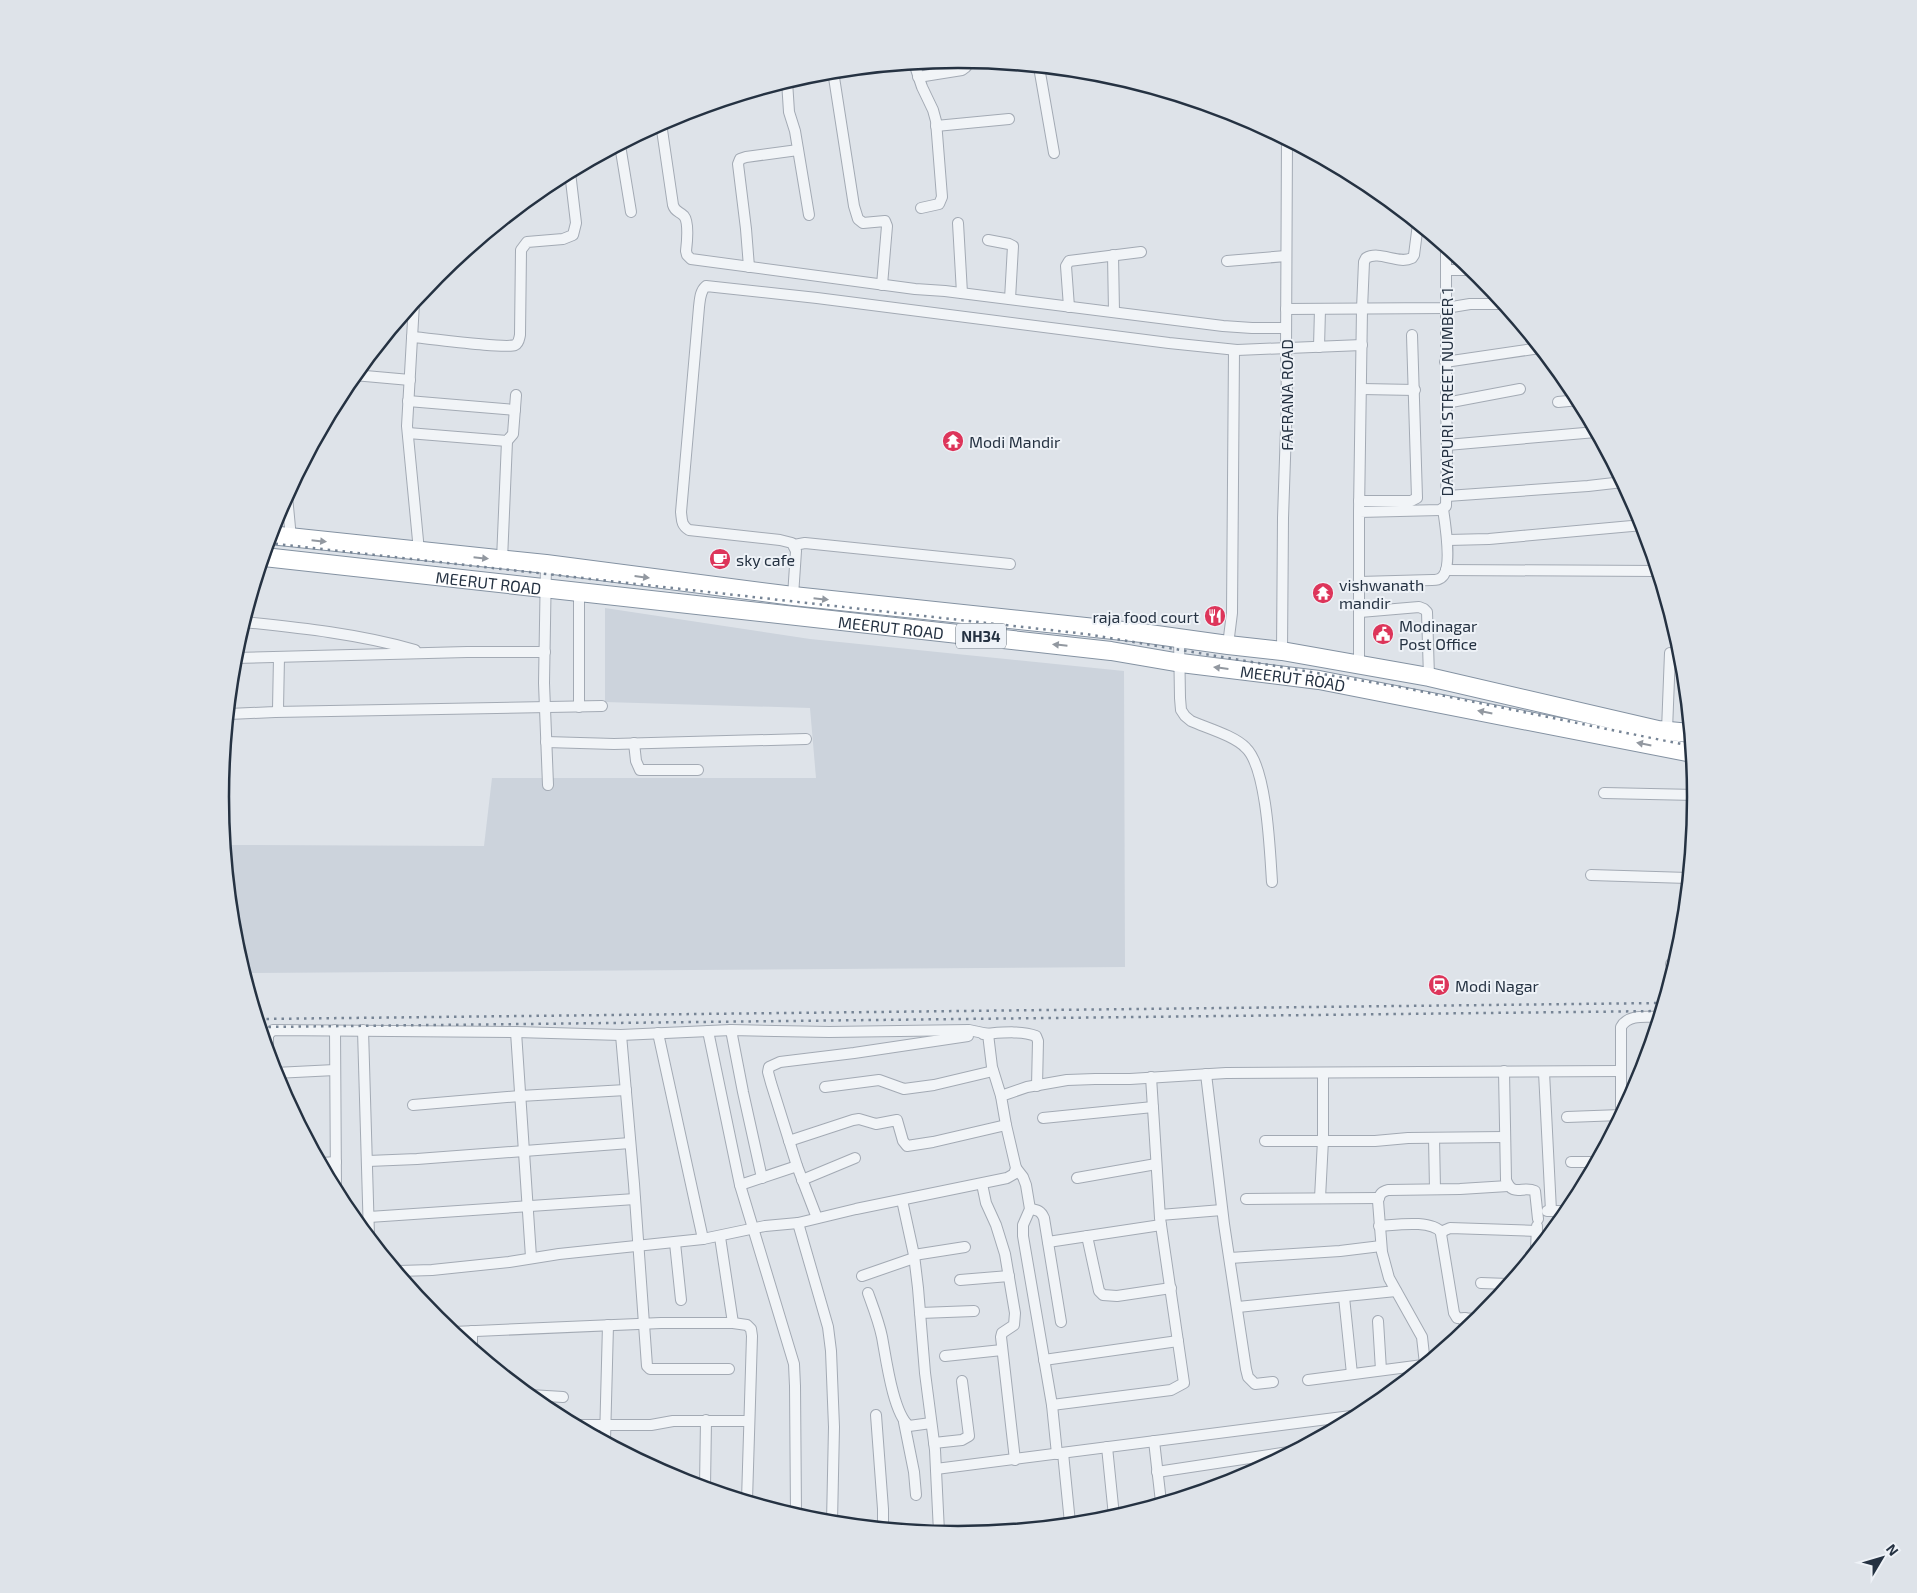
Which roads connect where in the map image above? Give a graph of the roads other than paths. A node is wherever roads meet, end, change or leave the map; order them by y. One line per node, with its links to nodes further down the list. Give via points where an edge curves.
1 (964, 68): 4 (street)
2 (916, 69): 4 (street)
3 (1040, 73): 13 (street)
4 (918, 77): 8 (street, via 933,110)
5 (834, 79): 29 (street, via 858,219 864,223 881,220 887,226)
6 (787, 88): 11 (street)
7 (1009, 119): 8 (street)
8 (936, 126): 15 (street, via 942,200 939,204)
9 (662, 131): 26 (street, via 672,204 686,221 687,255 702,262)
10 (1286, 146): 24 (street, FAFRANA ROAD)
11 (798, 150): 17 (street); 26 (street, via 740,159)
12 (621, 151): 16 (street)
13 (1054, 153)
14 (571, 179): 42 (street, via 576,223 573,235 564,239 527,242 521,250 518,342 499,345)
15 (921, 208)
16 (631, 212)
17 (809, 216)
18 (958, 223): 30 (street)
19 (1417, 230): 37 (street, via 1412,258 1404,260 1372,255 1366,258)
20 (988, 240): 31 (street, via 1013,246)
21 (1140, 252): 22 (street)
22 (1113, 255): 33 (street, via 1067,262); 39 (street)
23 (1446, 255): 27 (street, DAYAPURI STREET NUMBER 1)
24 (1286, 256): 25 (street); 35 (street, FAFRANA ROAD)
25 (1227, 261)
26 (749, 268): 29 (street)
27 (1446, 270): 28 (street); 34 (street, DAYAPURI STREET NUMBER 1)
28 (1462, 270)
29 (882, 285): 30 (street)
30 (962, 293): 31 (street)
31 (1010, 299): 33 (street)
32 (1496, 304): 34 (street, via 1463,304)
33 (1069, 307): 39 (street)
34 (1446, 308): 37 (street); 48 (street, DAYAPURI STREET NUMBER 1)
35 (1286, 309): 36 (street); 40 (street, FAFRANA ROAD)
36 (1320, 309): 37 (street); 44 (street)
37 (1362, 309): 43 (street)
38 (413, 312): 42 (street)
39 (1114, 312): 40 (street, via 1223,326)
40 (1286, 328): 45 (street, FAFRANA ROAD)
41 (1412, 335): 53 (street)
42 (412, 337): 50 (street)
43 (1362, 345): 44 (street); 51 (street)
44 (1319, 347): 45 (street)
45 (1286, 349): 47 (street); 91 (street, FAFRANA ROAD)
46 (1534, 349): 48 (street)
47 (1234, 350): 74 (street, via 706,286 700,294 682,522 689,530 780,540); 90 (street, via 1232,613)
48 (1445, 362): 58 (street, DAYAPURI STREET NUMBER 1)
49 (363, 376): 50 (street)
50 (410, 380): 55 (street)
51 (1362, 389): 53 (street); 66 (street)
52 (1520, 389): 58 (street)
53 (1415, 390): 66 (street, via 1417,498 1411,501)
54 (516, 395): 59 (street)
55 (408, 401): 59 (street); 60 (street)
56 (1571, 401): 57 (street)
57 (1558, 402)
58 (1446, 403): 63 (street, DAYAPURI STREET NUMBER 1)
59 (515, 410): 62 (street, via 513,434)
60 (408, 433): 62 (street); 75 (street)
61 (1590, 433): 63 (street)
62 (507, 441): 77 (street)
63 (1447, 445): 65 (street, DAYAPURI STREET NUMBER 1)
64 (1616, 483): 65 (street)
65 (1447, 496): 67 (street, DAYAPURI STREET NUMBER 1)
66 (1359, 501): 69 (street)
67 (1443, 509): 69 (street, DAYAPURI STREET NUMBER 1); 73 (street)
68 (288, 511): 72 (street)
69 (1359, 512): 82 (street)
70 (1635, 526): 73 (street)
71 (278, 537): 72 (highway, MEERUT ROAD / NH34)
72 (291, 538): 75 (highway, MEERUT ROAD / NH34, one-way to 75)
73 (1448, 540): 80 (street)
74 (794, 545): 79 (street, via 805,543); 85 (street)
75 (419, 551): 77 (highway, MEERUT ROAD / NH34, one-way to 77)
76 (270, 558): 83 (highway, MEERUT ROAD / NH34)
77 (502, 560): 78 (highway, MEERUT ROAD / NH34)
78 (546, 564): 83 (street); 85 (highway, MEERUT ROAD / NH34, one-way to 85)
79 (1010, 564)
80 (1446, 570): 81 (street); 82 (street, via 1439,579)
81 (1652, 571)
82 (1359, 582): 86 (street)
83 (546, 588): 84 (highway, MEERUT ROAD / NH34); 92 (street)
84 (579, 592): 94 (highway, MEERUT ROAD / NH34, one-way to 84); 103 (street)
85 (793, 596): 88 (highway, MEERUT ROAD / NH34, one-way to 88)
86 (1360, 612): 99 (street); 100 (street, via 1424,609 1427,612)
87 (251, 623): 93 (street, via 380,640)
88 (1123, 631): 89 (highway, MEERUT ROAD / NH34); 94 (highway)
89 (1180, 638): 90 (highway, MEERUT ROAD / NH34); 98 (street)
90 (1228, 646): 91 (highway, MEERUT ROAD / NH34)
91 (1282, 651): 99 (highway, MEERUT ROAD / NH34)
92 (545, 652): 93 (street); 102 (street)
93 (426, 653): 96 (street)
94 (1122, 653): 98 (highway, MEERUT ROAD / NH34)
95 (1670, 653): 106 (street)
96 (279, 657): 97 (street); 104 (street, via 279,704)
97 (243, 658)
98 (1180, 663): 111 (highway, MEERUT ROAD / NH34, one-way to 98, via 1318,680); 118 (street, via 1181,710 1185,716 1241,743 1254,759 1268,816)
99 (1359, 665): 100 (highway, MEERUT ROAD / NH34)
100 (1429, 677): 106 (highway, MEERUT ROAD / NH34)
101 (602, 706): 103 (street)
102 (545, 707): 103 (street); 104 (street); 109 (street)
103 (579, 707)
104 (274, 712): 105 (street)
105 (235, 714)
106 (1667, 730): 107 (highway, MEERUT ROAD / NH34)
107 (1684, 732)
108 (806, 739): 110 (street)
109 (546, 742): 110 (street); 113 (street)
110 (634, 743): 112 (street, via 640,770)
111 (1686, 752)
112 (698, 770)
113 (548, 785)
114 (1604, 793): 115 (street)
115 (1688, 795)
116 (1591, 875): 117 (street)
117 (1682, 878)
118 (1272, 882)
119 (1653, 1017): 132 (street, via 1623,1022)
120 (335, 1030): 121 (street); 126 (street, via 272,1030); 129 (street)
121 (363, 1030): 124 (street); 158 (street)
122 (731, 1030): 123 (street); 127 (street, via 969,1030); 167 (street)
123 (708, 1031): 125 (street); 171 (street)
124 (516, 1032): 128 (street); 141 (street)
125 (658, 1033): 128 (street); 196 (street)
126 (269, 1034)
127 (988, 1034): 130 (street); 138 (street, via 1036,1036); 153 (street, via 769,1067)
128 (620, 1035): 140 (street)
129 (335, 1070): 134 (street); 159 (street)
130 (993, 1071): 139 (street, via 904,1089 879,1080); 142 (street)
131 (1504, 1071): 133 (street); 135 (street); 150 (street)
132 (1620, 1071): 133 (street); 143 (street)
133 (1544, 1072): 182 (street)
134 (284, 1073)
135 (1323, 1073): 136 (street); 152 (street)
136 (1206, 1074): 137 (street); 181 (street)
137 (1151, 1077): 138 (street, via 1066,1080); 145 (street)
138 (1037, 1086): 142 (street)
139 (824, 1087)
140 (626, 1090): 141 (street); 155 (street)
141 (520, 1096): 144 (street); 156 (street)
142 (1001, 1096): 149 (street)
143 (1621, 1100)
144 (413, 1105)
145 (1153, 1107): 148 (street); 163 (street)
146 (1614, 1115): 147 (street)
147 (1567, 1117)
148 (1044, 1118)
149 (1006, 1125): 153 (street, via 908,1146 903,1141 897,1120 876,1124 859,1119); 165 (street)
150 (1505, 1137): 151 (street); 172 (street)
151 (1434, 1138): 152 (street); 173 (street)
152 (1323, 1140): 154 (street); 174 (street)
153 (789, 1141): 164 (street)
154 (1265, 1141)
155 (630, 1143): 156 (street); 176 (street)
156 (524, 1150): 158 (street); 179 (street)
157 (855, 1158): 169 (street)
158 (368, 1161): 184 (street)
159 (336, 1162): 162 (street); 166 (street)
160 (1571, 1162): 161 (street)
161 (1589, 1162)
162 (328, 1163)
163 (1156, 1164): 168 (street); 187 (street)
164 (798, 1166): 167 (street); 169 (street)
165 (1016, 1168): 170 (street, via 1014,1174 1007,1178); 180 (street, via 1026,1185)
166 (336, 1176)
167 (762, 1178): 171 (street)
168 (1077, 1178)
169 (802, 1180): 185 (street)
170 (982, 1184): 178 (street); 208 (street, via 986,1203 1000,1234)
171 (740, 1185): 191 (street)
172 (1508, 1186): 173 (street); 186 (street, via 1513,1190 1535,1191)
173 (1435, 1189): 175 (street, via 1388,1190)
174 (1320, 1198): 175 (street); 177 (street)
175 (1379, 1198): 190 (street)
176 (635, 1199): 179 (street); 200 (street)
177 (1246, 1199)
178 (902, 1200): 185 (street); 204 (street)
179 (529, 1206): 184 (street); 203 (street)
180 (1030, 1209): 198 (street, via 1042,1213); 233 (street, via 1023,1225 1023,1236)
181 (1222, 1210): 187 (street); 205 (street)
182 (1551, 1211): 183 (street); 186 (street)
183 (1558, 1212)
184 (369, 1217): 189 (street)
185 (817, 1218): 188 (street)
186 (1538, 1219): 192 (street)
187 (1160, 1220): 195 (street); 212 (street)
188 (798, 1222): 191 (street); 267 (street, via 828,1328 831,1351)
189 (369, 1226)
190 (1380, 1226): 193 (street, via 1426,1225 1435,1226); 201 (street)
191 (753, 1229): 194 (street); 265 (street, via 794,1364)
192 (1536, 1231): 193 (street, via 1450,1228); 197 (street)
193 (1442, 1232): 220 (street, via 1454,1313 1457,1318)
194 (720, 1236): 196 (street); 223 (street)
195 (1087, 1236): 198 (street); 212 (street, via 1099,1291 1103,1295)
196 (703, 1239): 199 (street)
197 (1536, 1241)
198 (1048, 1242): 222 (street)
199 (675, 1243): 200 (street); 216 (street)
200 (639, 1246): 203 (street); 224 (street)
201 (1381, 1246): 205 (street); 213 (street, via 1389,1278)
202 (965, 1247): 204 (street)
203 (531, 1257): 206 (street)
204 (914, 1257): 207 (street); 219 (street)
205 (1230, 1258): 217 (street)
206 (406, 1272)
207 (862, 1276)
208 (1009, 1276): 209 (street); 230 (street, via 1016,1320 1002,1333)
209 (960, 1280)
210 (1481, 1283): 211 (street)
211 (1501, 1284)
212 (1171, 1288): 229 (street)
213 (1396, 1291): 215 (street); 232 (street, via 1422,1336)
214 (868, 1293): 248 (street, via 882,1336 896,1404)
215 (1344, 1297): 217 (street); 237 (street)
216 (681, 1300)
217 (1238, 1307): 240 (street, via 1248,1377 1255,1384)
218 (974, 1311): 219 (street)
219 (920, 1314): 249 (street)
220 (1466, 1318)
221 (1378, 1321): 236 (street)
222 (1061, 1322)
223 (733, 1323): 224 (street); 247 (street, via 747,1325 751,1329)
224 (644, 1324): 225 (street); 235 (street, via 650,1370)
225 (608, 1325): 227 (street); 250 (street)
226 (464, 1331): 227 (street)
227 (472, 1331): 228 (street)
228 (472, 1339)
229 (1178, 1341): 233 (street); 243 (street, via 1184,1377 1180,1386 1172,1390)
230 (1002, 1350): 231 (street); 258 (street)
231 (945, 1356)
232 (1423, 1358)
233 (1044, 1360): 243 (street)
234 (1413, 1366): 236 (street)
235 (728, 1369)
236 (1381, 1370): 237 (street)
237 (1352, 1374): 238 (street)
238 (1308, 1380)
239 (962, 1381): 254 (street, via 969,1436)
240 (1273, 1382)
241 (543, 1396): 242 (street)
242 (563, 1397)
243 (1052, 1405): 256 (street)
244 (876, 1415): 269 (street)
245 (1340, 1417): 253 (street)
246 (706, 1420): 247 (street); 250 (street, via 651,1425); 261 (street)
247 (749, 1421): 262 (street)
248 (904, 1422): 249 (street, via 909,1426); 263 (street)
249 (931, 1423): 254 (street)
250 (605, 1424): 251 (street); 252 (street)
251 (588, 1425)
252 (605, 1434)
253 (1154, 1441): 255 (street); 260 (street)
254 (934, 1444): 259 (street)
255 (1107, 1447): 256 (street); 266 (street)
256 (1060, 1453): 258 (street); 268 (street)
257 (1270, 1455): 260 (street)
258 (1015, 1460): 259 (street)
259 (936, 1469): 270 (street)
260 (1157, 1472): 264 (street)
261 (705, 1480)
262 (747, 1494)
263 (916, 1496)
264 (1160, 1497)
265 (796, 1507)
266 (1113, 1508)
267 (832, 1514)
268 (1069, 1516)
269 (883, 1521)
270 (939, 1525)

